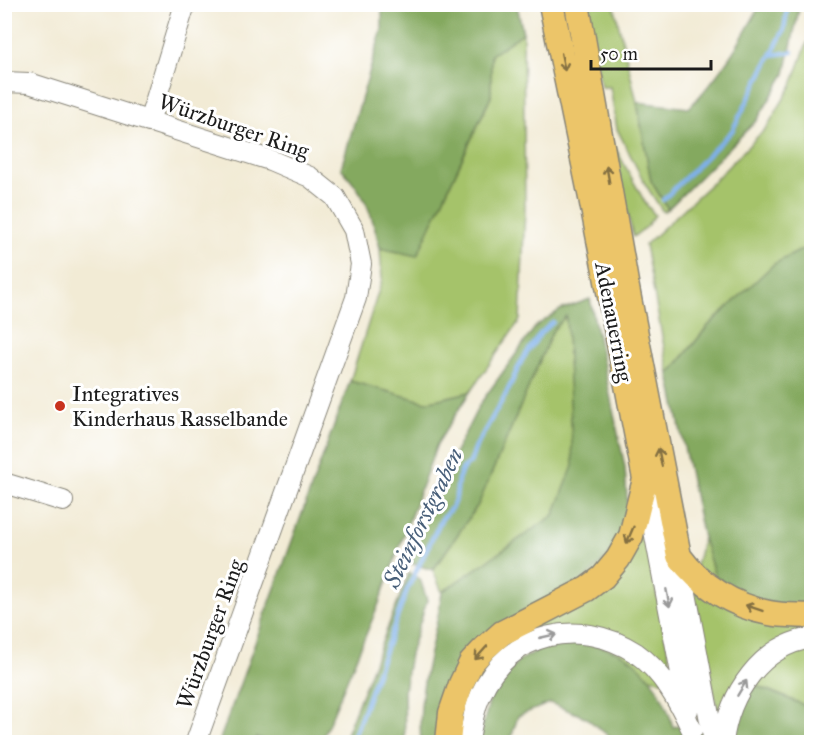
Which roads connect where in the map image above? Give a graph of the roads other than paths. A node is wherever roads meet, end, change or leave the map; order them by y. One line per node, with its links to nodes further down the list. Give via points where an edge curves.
1 (185, 4): 5 (street)
2 (551, 4): 6 (main road, Adenauerring, one-way to 6)
3 (577, 4): 6 (main road, Adenauerring, one-way to 3)
4 (4, 82): 5 (street, Würzburger Ring, via 29,83)
5 (149, 122): 16 (street, Würzburger Ring, via 270,160 310,177 335,197 354,230 361,264 356,298)
6 (609, 240): 7 (main road, Adenauerring)
7 (619, 296): 8 (main road, Adenauerring); 11 (main road, Adenauerring, one-way to 7)
8 (645, 479): 13 (street, Adenauerring, one-way to 13); 17 (main road, one-way to 17, via 631,536 603,577 502,633 471,663 451,713)
9 (4, 483): 10 (street)
10 (63, 501)
11 (679, 556): 12 (main road, one-way to 11, via 771,614 728,598 703,582); 13 (street, Adenauerring)
12 (812, 616)
13 (685, 637): 15 (street); 19 (street)
14 (812, 638): 20 (street, one-way to 14, via 729,713 750,674 786,645)
15 (693, 736): 18 (street, one-way to 15, via 471,721 493,674 511,655 536,639 563,633 587,634 635,653 674,696)
16 (196, 742)
17 (448, 742)
18 (469, 742)
19 (714, 742)
20 (723, 742)

